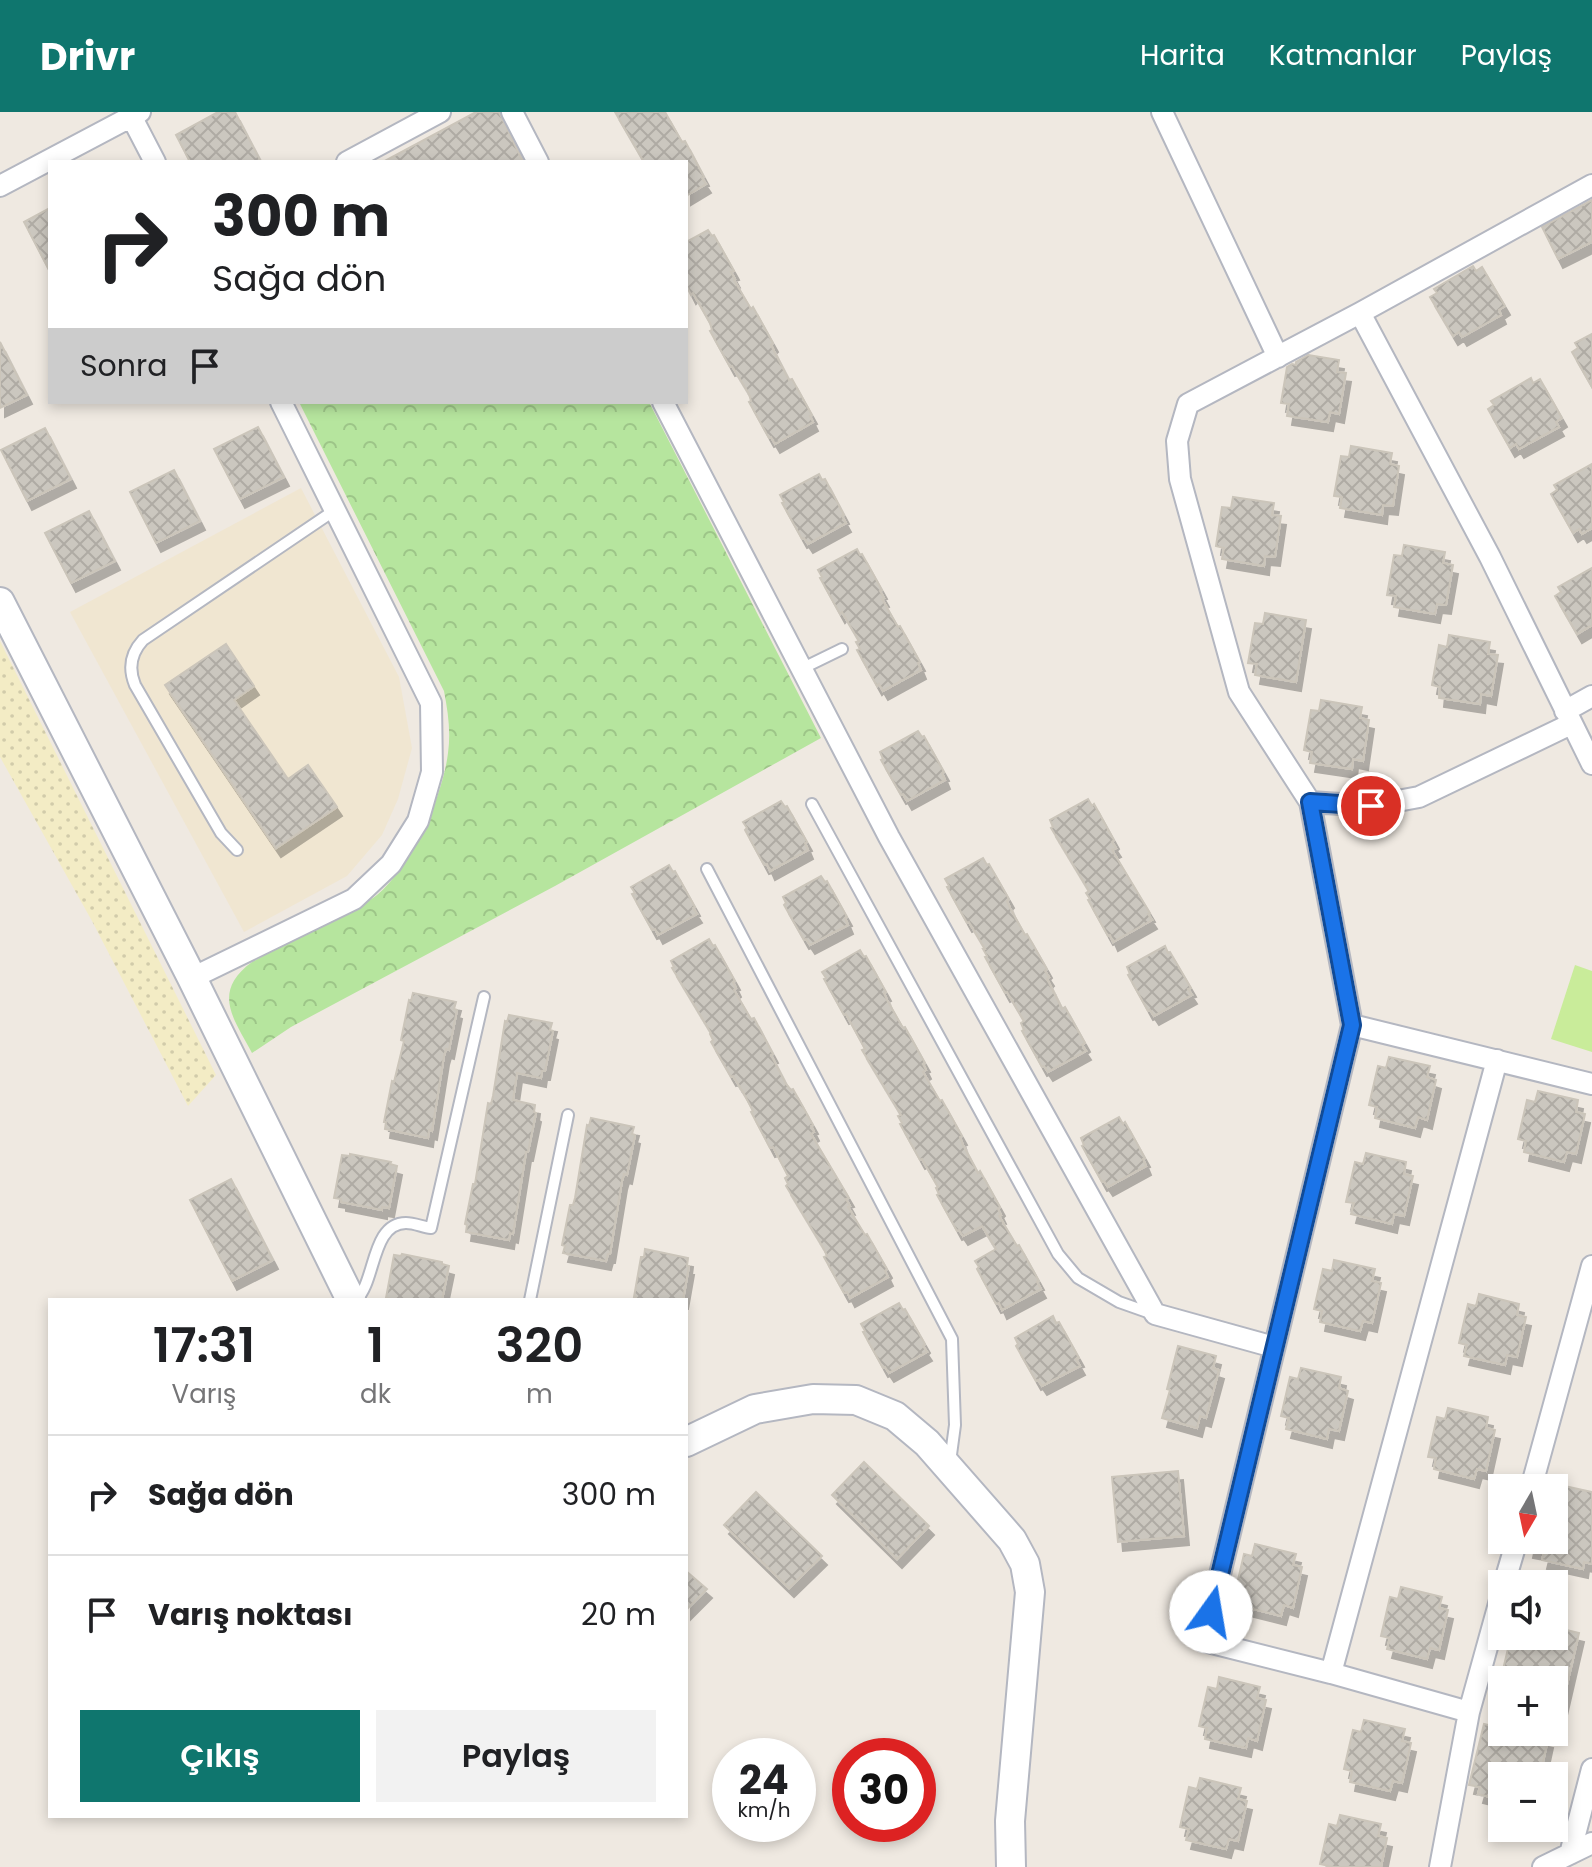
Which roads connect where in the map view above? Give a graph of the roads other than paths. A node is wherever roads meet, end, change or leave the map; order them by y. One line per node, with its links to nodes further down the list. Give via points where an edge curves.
1 (440, 112): 8 (street)
2 (512, 112): 9 (street)
3 (1162, 112): 13 (street)
4 (133, 114): 5 (street); 7 (street)
5 (48, 160)
6 (48, 160): 11 (street)
7 (154, 160)
8 (351, 160)
9 (537, 160)
10 (1592, 185): 12 (street)
11 (0, 186)
12 (1360, 313): 13 (street); 21 (street, via 1490,557)
13 (1278, 357): 23 (street, via 1188,404 1177,441 1180,479 1239,692)
14 (282, 404): 16 (street)
15 (664, 404): 19 (street)
16 (335, 510): 25 (lane, via 143,640 133,653 130,670 135,685 221,833); 27 (street, via 431,703 432,772 418,821 391,864 354,899)
17 (0, 602): 27 (street)
18 (842, 649): 19 (lane)
19 (801, 669): 37 (street, via 894,848)
20 (1592, 696): 21 (street)
21 (1568, 718): 22 (street); 23 (street, via 1419,797 1371,806)
22 (1592, 764)
23 (1310, 802): 29 (street)
24 (812, 804): 37 (lane, via 1058,1254 1078,1278 1119,1302)
25 (237, 850)
26 (707, 869): 40 (lane, via 952,1339 955,1425)
27 (192, 978): 34 (street)
28 (484, 997): 35 (lane, via 431,1228 405,1223 387,1232)
29 (1352, 1025): 30 (street); 38 (street)
30 (1497, 1060): 31 (street); 43 (street)
31 (1592, 1084)
32 (568, 1115): 36 (lane)
33 (1592, 1266): 41 (street)
34 (353, 1298)
35 (358, 1298)
36 (530, 1298)
37 (1155, 1314): 38 (street)
38 (1274, 1347): 43 (street, via 1204,1641)
39 (688, 1441): 40 (street, via 755,1409 813,1399 856,1400 895,1416)
40 (949, 1468): 48 (street, via 1012,1540 1025,1564 1030,1592 1010,1821)
41 (1535, 1474)
42 (1488, 1643): 44 (street)
43 (1331, 1673): 44 (street)
44 (1469, 1712): 49 (street)
45 (1592, 1769): 47 (street)
46 (1592, 1843): 47 (street)
47 (1570, 1854): 50 (street)
48 (1011, 1867)
49 (1440, 1867)
50 (1544, 1867)

